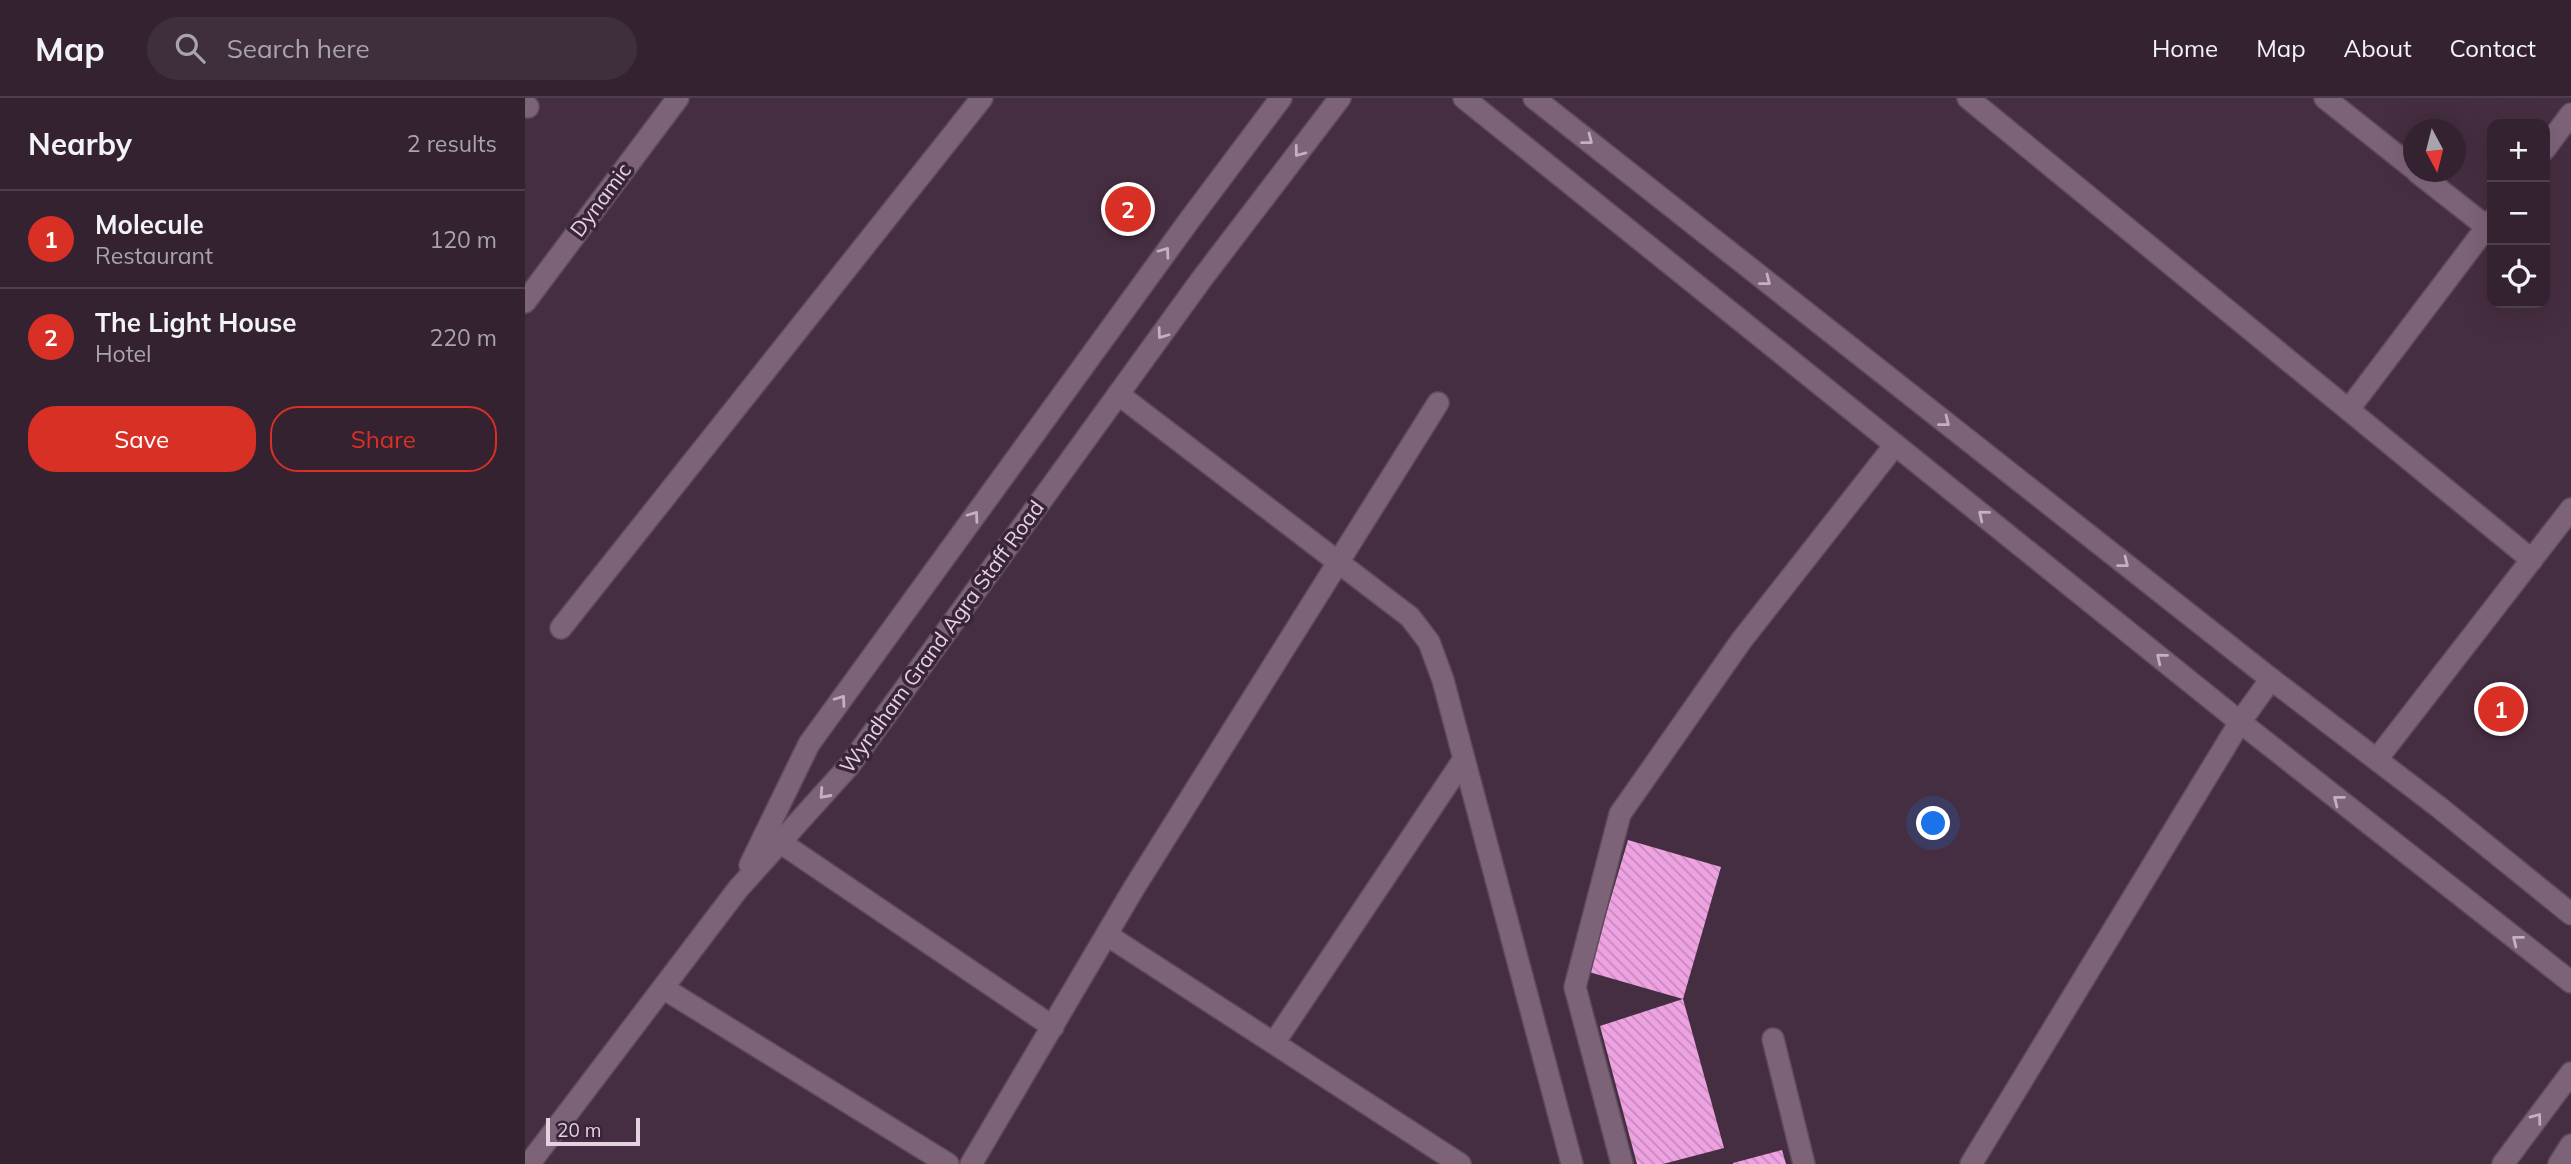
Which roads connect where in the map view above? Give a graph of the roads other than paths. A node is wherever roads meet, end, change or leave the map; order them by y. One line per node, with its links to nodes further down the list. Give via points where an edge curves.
1 (678, 98): 15 (street, Dynamic)
2 (982, 98): 23 (street)
3 (1281, 98): 28 (street, one-way to 3, via 809,744)
4 (1340, 98): 16 (street, Wyndham Grand Agra Staff Road, one-way to 16)
5 (1464, 98): 19 (street)
6 (1534, 98): 24 (street, one-way to 24)
7 (1968, 98): 18 (street)
8 (2325, 98): 11 (street)
9 (2571, 114): 10 (street)
10 (2550, 142)
11 (2403, 160)
12 (2432, 182): 13 (street)
13 (2487, 222)
14 (2487, 228): 18 (street)
15 (525, 302)
16 (1118, 394): 22 (street); 28 (street, Wyndham Grand Agra Staff Road, one-way to 28, via 849,766)
17 (1438, 403): 22 (street)
18 (2349, 409): 21 (street)
19 (1895, 445): 25 (street, one-way to 19); 43 (street, via 1741,642 1620,814 1575,987)
20 (2571, 509): 21 (street)
21 (2532, 559): 27 (street)
22 (1339, 562): 26 (street, via 1409,618 1429,642); 30 (street)
23 (561, 628)
24 (2271, 679): 25 (street); 27 (street)
25 (2240, 722): 31 (street, one-way to 25); 45 (street)
26 (1464, 759): 35 (street); 42 (street)
27 (2377, 760): 29 (street)
28 (773, 837): 32 (street, Wyndham Grand Agra Staff Road); 33 (street)
29 (2571, 914)
30 (1107, 935): 33 (street); 35 (street)
31 (2571, 982)
32 (663, 988): 38 (street, Wyndham Grand Agra Staff Road); 39 (street)
33 (1053, 1027): 40 (street)
34 (1773, 1039): 44 (street)
35 (1274, 1043): 41 (street)
36 (2571, 1073): 46 (street, one-way to 36)
37 (2571, 1145): 47 (street)
38 (529, 1164)
39 (948, 1164)
40 (971, 1164)
41 (1461, 1164)
42 (1572, 1164)
43 (1622, 1164)
44 (1804, 1164)
45 (1971, 1164)
46 (2503, 1164)
47 (2559, 1164)

